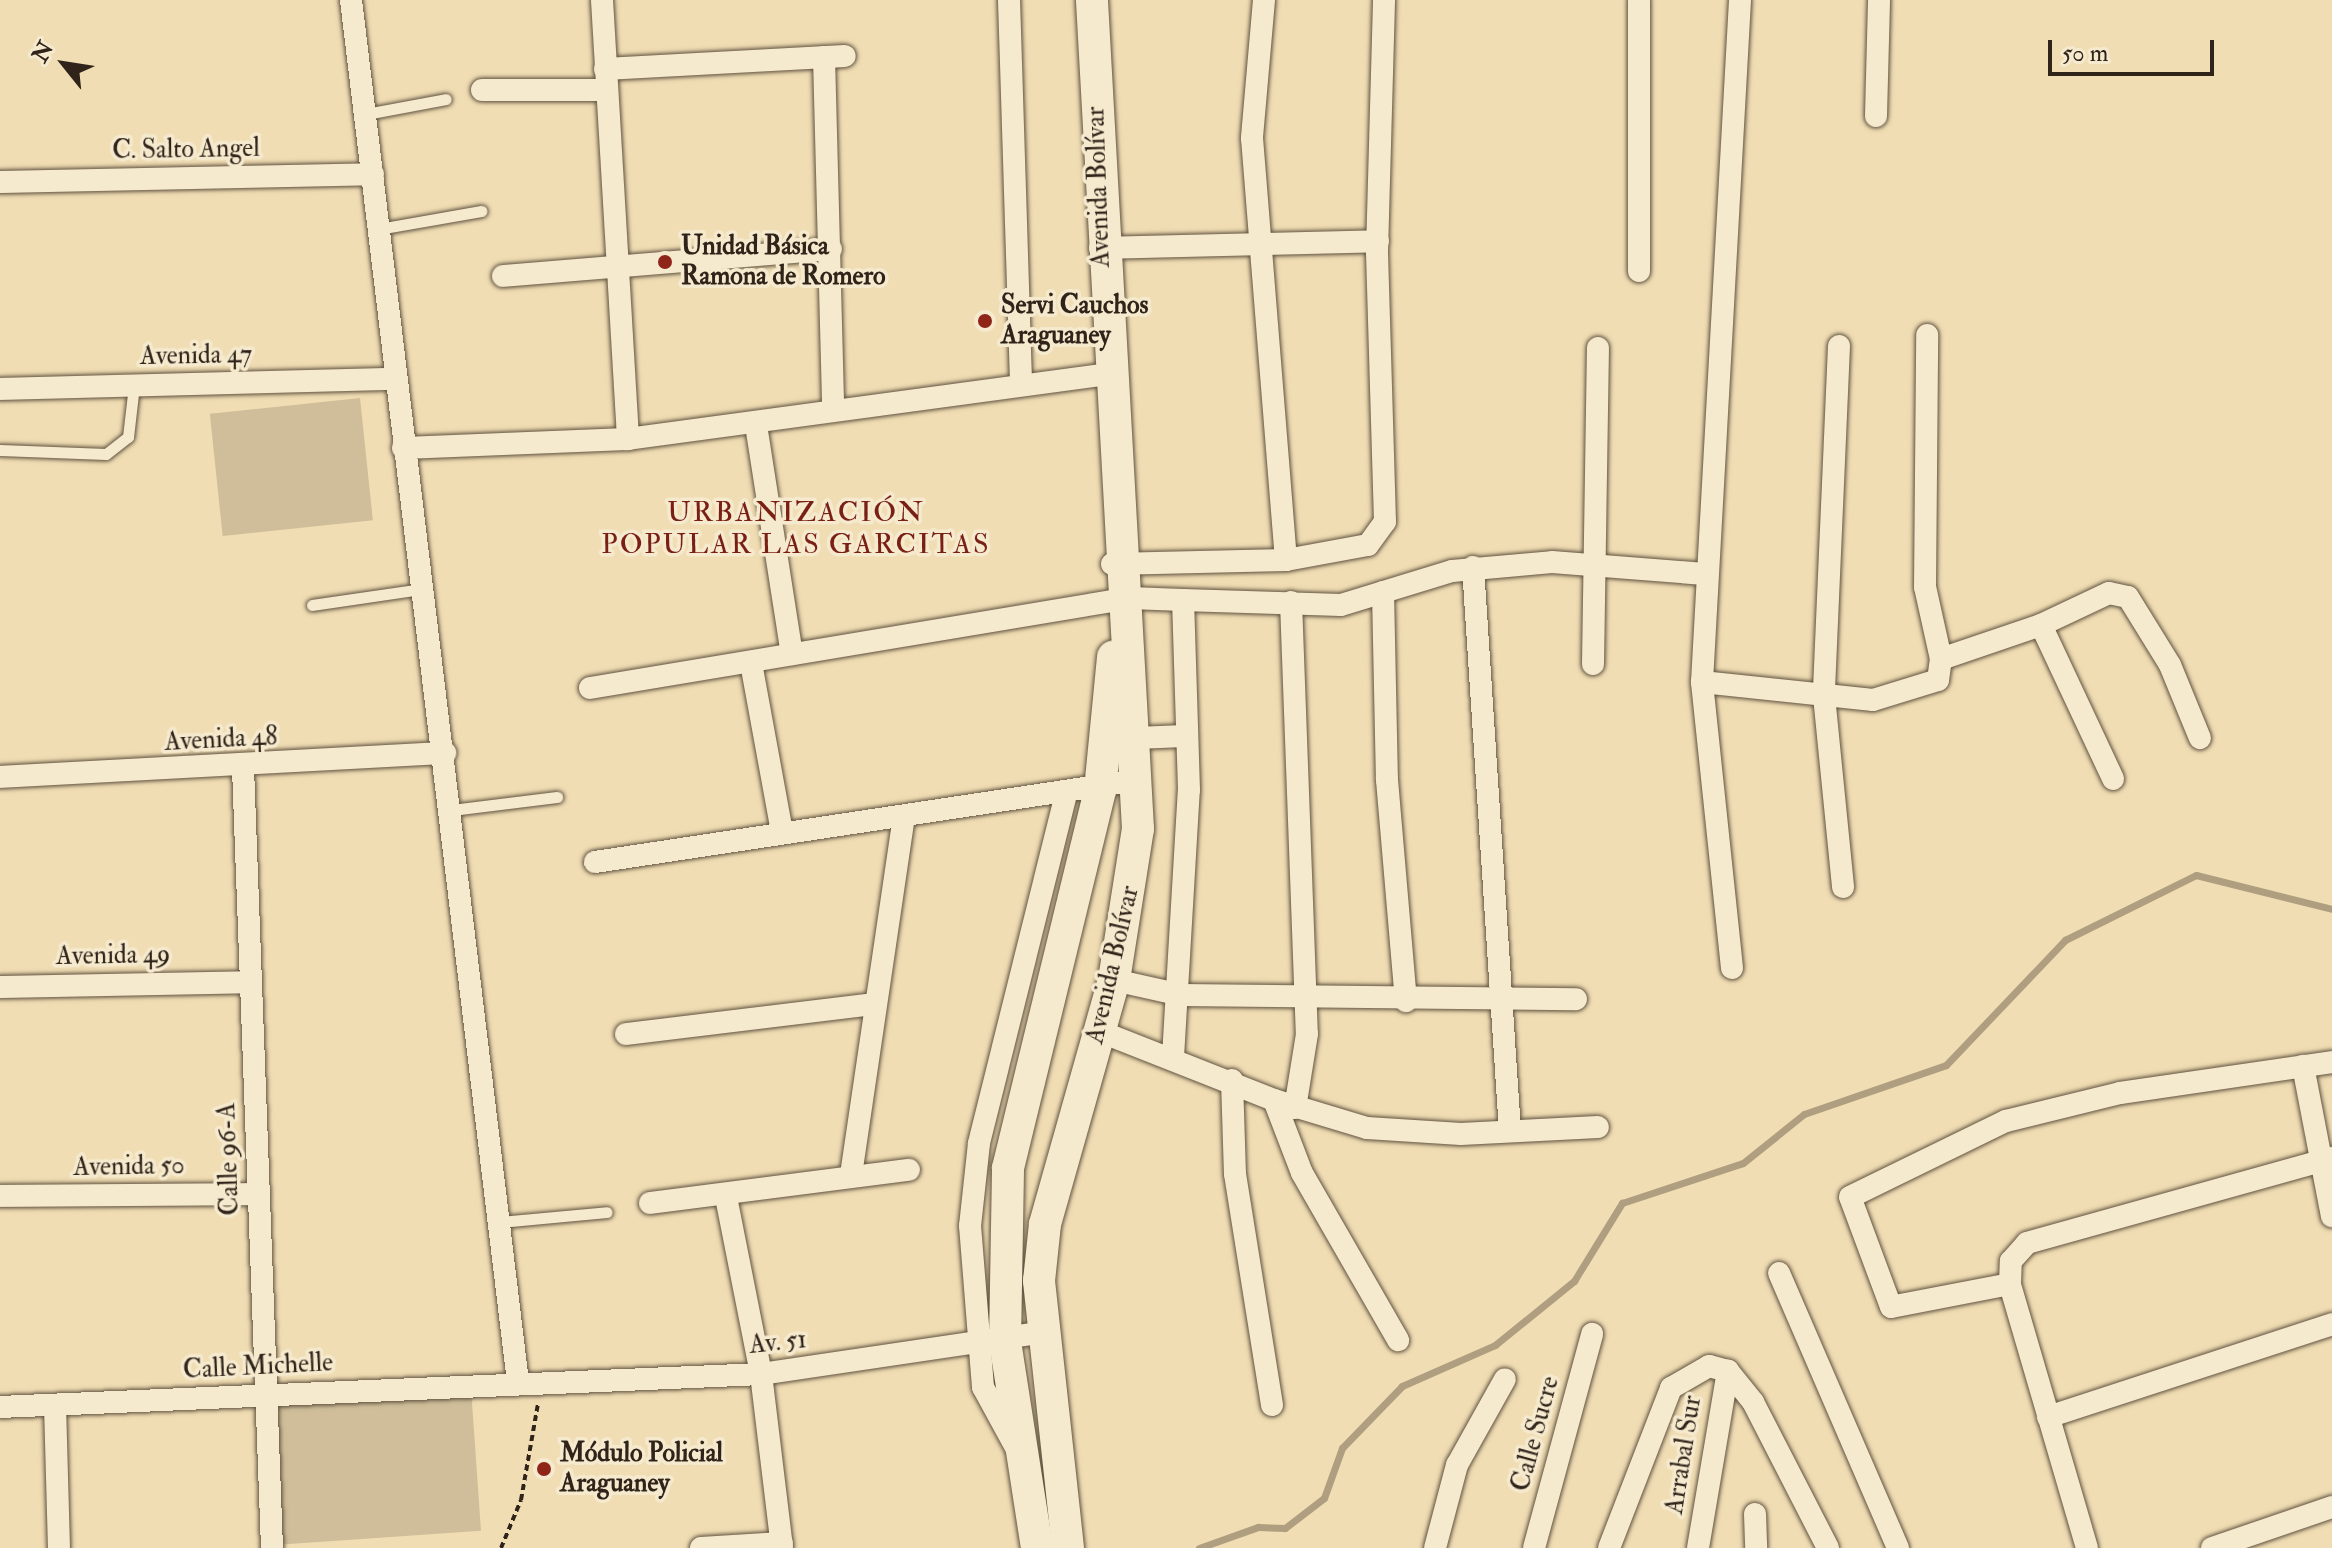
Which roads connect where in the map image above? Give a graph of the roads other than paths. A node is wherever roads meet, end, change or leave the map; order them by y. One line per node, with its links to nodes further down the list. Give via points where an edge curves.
1 (351, 0): 13 (street)
2 (602, 0): 10 (street)
3 (1009, 0): 31 (street)
4 (1092, 0): 21 (main road, Avenida Bolívar)
5 (1264, 0): 20 (street, via 1252,109)
6 (1384, 0): 19 (street)
7 (1639, 0): 24 (street)
8 (1740, 0): 43 (street)
9 (1879, 0): 14 (street)
10 (606, 79): 11 (street); 22 (street, via 834,56); 23 (street)
11 (482, 90)
12 (446, 99): 13 (lane)
13 (366, 114): 15 (street)
14 (1876, 116)
15 (373, 174): 16 (street, C. Salto Angel); 18 (street)
16 (0, 182)
17 (481, 211): 18 (lane)
18 (379, 229): 30 (street)
19 (1378, 241): 20 (street); 39 (street, via 1385,522 1368,545)
20 (1259, 246): 21 (street); 39 (street)
21 (1100, 248): 29 (main road, Avenida Bolívar)
22 (831, 249): 23 (street); 34 (street)
23 (619, 262): 25 (street); 36 (street)
24 (1639, 271)
25 (503, 276)
26 (1927, 335): 52 (street, via 1926,610)
27 (1839, 346): 57 (street)
28 (1598, 348): 41 (street)
29 (1110, 374): 31 (street); 40 (main road, Avenida Bolívar)
30 (394, 379): 32 (street, Avenida 47); 37 (street)
31 (1021, 383): 34 (street)
32 (134, 385): 33 (street, Avenida 47); 38 (lane, via 128,437 106,454)
33 (0, 389)
34 (833, 408): 35 (street)
35 (756, 425): 36 (street); 51 (street)
36 (628, 439): 37 (street)
37 (403, 448): 44 (street)
38 (0, 450)
39 (1286, 560): 40 (street)
40 (1119, 564): 46 (main road, Avenida Bolívar)
41 (1594, 565): 42 (street); 43 (street); 54 (street)
42 (1473, 567): 45 (street); 85 (street, via 1481,772)
43 (1705, 574): 55 (street)
44 (422, 589): 49 (lane); 61 (street)
45 (1383, 592): 48 (street, via 1341,605); 83 (street, via 1387,780)
46 (1121, 600): 47 (street); 51 (street); 59 (main road, Avenida Bolívar); 66 (main road, Avenida Bolívar)
47 (1183, 600): 48 (street); 58 (street)
48 (1291, 602): 81 (street)
49 (312, 605)
50 (2041, 625): 52 (street); 60 (street, via 2109,593 2128,597 2170,665); 64 (street)
51 (792, 654): 53 (street)
52 (1941, 659): 57 (street, via 1929,689 1873,700)
53 (751, 663): 56 (street); 71 (street)
54 (1593, 664)
55 (1702, 682): 57 (street); 74 (street)
56 (590, 688)
57 (1824, 696): 73 (street)
58 (1185, 736): 59 (street); 80 (street)
59 (1135, 738): 65 (main road, Avenida Bolívar)
60 (2200, 738)
61 (445, 753): 62 (street, Avenida 48); 69 (street)
62 (243, 768): 63 (street, Avenida 48); 78 (street, Calle 96-A)
63 (0, 777)
64 (2113, 779)
65 (1137, 780): 66 (street); 77 (main road, Avenida Bolívar, via 1134,882)
66 (1100, 790): 67 (street); 76 (main road, Avenida Bolívar)
67 (1066, 795): 70 (street); 75 (street)
68 (557, 797): 69 (lane)
69 (451, 810): 104 (street)
70 (904, 817): 71 (street); 84 (street)
71 (782, 832): 72 (street)
72 (595, 862)
73 (1843, 887)
74 (1732, 968)
75 (1019, 971): 76 (street); 111 (street, via 979,1143 970,1226)
76 (1055, 976): 111 (main road, Avenida Bolívar, via 1008,1168)
77 (1114, 980): 80 (street); 86 (main road, Avenida Bolívar)
78 (239, 982): 79 (street, Avenida 49); 98 (street, Calle 96-A)
79 (0, 987)
80 (1181, 995): 81 (street); 88 (street)
81 (1306, 997): 83 (street); 92 (street)
82 (1576, 999): 85 (street)
83 (1406, 1001): 85 (street)
84 (874, 1004): 87 (street); 97 (street)
85 (1505, 1004): 94 (street)
86 (1099, 1031): 88 (street); 108 (main road, Avenida Bolívar, via 1045,1224)
87 (626, 1034)
88 (1173, 1057): 91 (street)
89 (2332, 1062): 90 (street)
90 (2303, 1066): 95 (street); 106 (street, via 2120,1093 2006,1121 1850,1197 1891,1307)
91 (1232, 1080): 92 (street); 118 (street, via 1239,1203)
92 (1284, 1104): 94 (street, via 1367,1128); 110 (street, via 1302,1173)
93 (1598, 1127): 94 (street)
94 (1510, 1131)
95 (2325, 1160): 103 (street); 106 (street, via 2027,1243 2011,1261)
96 (909, 1170): 97 (street)
97 (851, 1175): 100 (street)
98 (259, 1194): 99 (street, Avenida 50); 116 (street, Calle 96-A)
99 (0, 1196)
100 (726, 1197): 101 (street); 113 (street)
101 (650, 1203)
102 (607, 1212): 104 (lane)
103 (2332, 1216)
104 (500, 1222): 115 (street)
105 (1779, 1273): 135 (street)
106 (2010, 1284): 120 (street)
107 (2332, 1324): 120 (street)
108 (1040, 1333): 111 (street, Av. 51); 128 (main road, Avenida Bolívar)
109 (1592, 1334): 130 (street, Calle Sucre)
110 (1398, 1340)
111 (990, 1344): 113 (street, Av. 51); 127 (main road, Avenida Bolívar, via 1025,1462)
112 (1718, 1368): 131 (street, via 1671,1388); 132 (street, Arrabal Sur); 134 (street, via 1776,1442)
113 (761, 1374): 115 (street, Av. 51); 123 (street)
114 (1505, 1379): 129 (street, via 1457,1465)
115 (529, 1382): 116 (street, Calle Michelle)
116 (263, 1394): 117 (street, Calle Michelle); 125 (street, Calle 96-A)
117 (55, 1405): 119 (street, Calle Michelle); 124 (street)
118 (1272, 1405)
119 (0, 1407)
120 (2048, 1417): 136 (street)
121 (2332, 1507): 137 (street)
122 (1755, 1514): 133 (street)
123 (782, 1546): 126 (street)
124 (59, 1548)
125 (272, 1548)
126 (701, 1548)
127 (1037, 1548)
128 (1068, 1548)
129 (1435, 1548)
130 (1534, 1548)
131 (1609, 1548)
132 (1698, 1548)
133 (1756, 1548)
134 (1828, 1548)
135 (1898, 1548)
136 (2087, 1548)
137 (2212, 1548)

